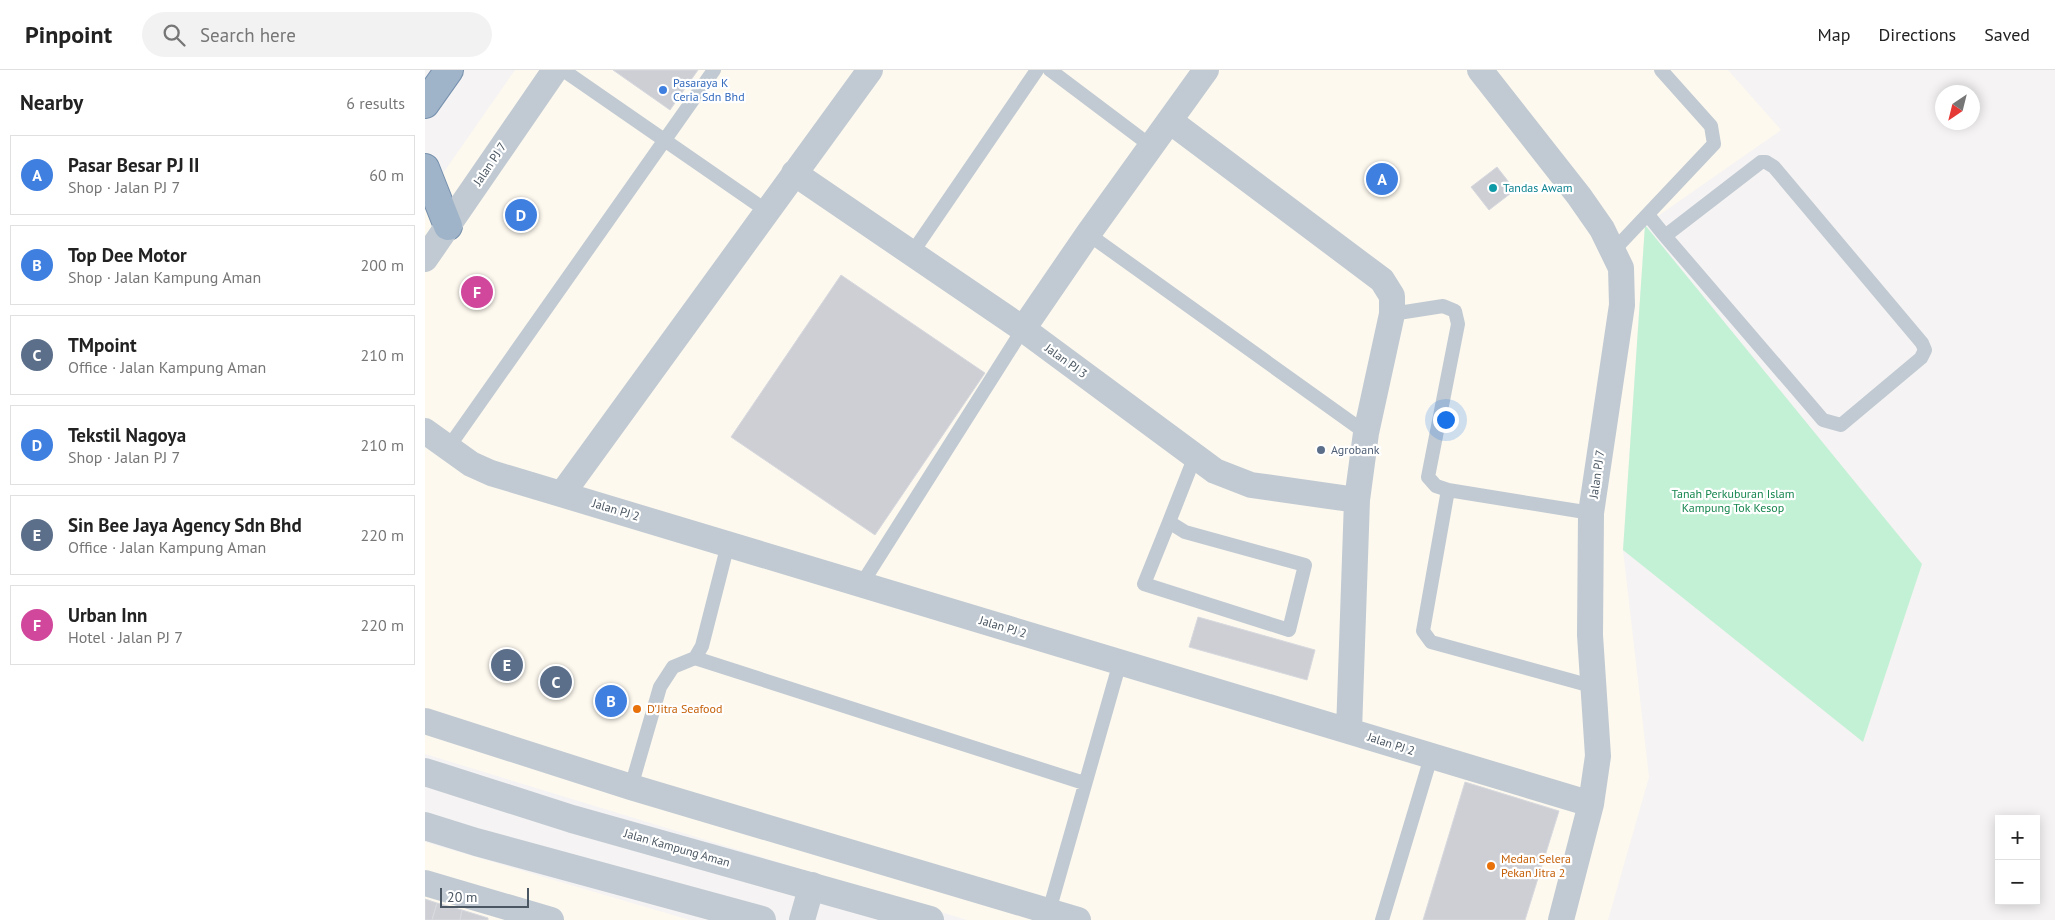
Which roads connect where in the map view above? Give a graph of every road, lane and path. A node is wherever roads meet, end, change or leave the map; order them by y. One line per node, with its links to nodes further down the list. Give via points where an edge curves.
1 (449, 70): 11 (highway)
2 (555, 70): 19 (street, Jalan PJ 7)
3 (563, 70): 13 (lane)
4 (714, 70): 13 (lane)
5 (871, 70): 16 (street)
6 (1037, 70): 23 (lane)
7 (1050, 70): 14 (lane)
8 (1206, 70): 12 (street)
9 (1480, 70): 22 (street, Jalan PJ 7, via 1579,196)
10 (1661, 70): 18 (lane, via 1711,126 1713,144)
11 (425, 104)
12 (1170, 120): 14 (street); 25 (street, via 1382,280 1391,296)
13 (664, 140): 17 (lane); 29 (lane)
14 (1151, 146): 20 (street)
15 (425, 168): 19 (highway)
16 (794, 173): 17 (street); 23 (street, Jalan PJ 3)
17 (767, 211): 32 (street)
18 (1648, 215): 21 (lane); 22 (lane)
19 (448, 226): 24 (street, Jalan PJ 7)
20 (1088, 234): 26 (street); 28 (lane)
21 (1665, 236): 21 (lane, via 1823,420 1841,426 1921,358 1925,350 1922,342 1780,174 1766,162 1761,162)
22 (1613, 251): 34 (street, Jalan PJ 7, via 1621,268 1622,305)
23 (912, 253): 26 (street, Jalan PJ 3)
24 (425, 259)
25 (1392, 314): 28 (street); 31 (lane, via 1443,306 1455,311 1458,324 1428,478)
26 (1023, 329): 30 (street, Jalan PJ 3); 37 (lane)
27 (425, 431): 29 (street, Jalan PJ 2)
28 (1366, 433): 33 (street)
29 (449, 448): 32 (street, Jalan PJ 2, via 471,464)
30 (1195, 456): 33 (street, Jalan PJ 3, via 1215,472 1251,486); 35 (lane)
31 (1447, 490): 34 (lane); 40 (lane, via 1423,631 1431,642)
32 (562, 494): 36 (street, Jalan PJ 2)
33 (1357, 500): 42 (street)
34 (1591, 514): 40 (street, Jalan PJ 7, via 1590,635)
35 (1169, 522): 35 (lane, via 1185,532 1305,565 1289,630 1144,584)
36 (728, 544): 37 (street, Jalan PJ 2); 38 (lane, via 702,646)
37 (861, 585): 39 (street, Jalan PJ 2)
38 (695, 658): 45 (lane); 46 (lane, via 673,667 660,687)
39 (1120, 662): 42 (street, Jalan PJ 2); 45 (lane)
40 (1595, 687): 47 (street, Jalan PJ 7, via 1598,756)
41 (425, 722): 46 (street)
42 (1349, 731): 43 (street, Jalan PJ 2)
43 (1431, 757): 47 (street, Jalan PJ 2); 57 (lane)
44 (425, 772): 50 (street, Jalan Kampung Aman, via 573,818)
45 (1084, 784): 51 (lane)
46 (631, 787): 51 (street)
47 (1591, 804): 58 (street, Jalan PJ 7)
48 (425, 826): 53 (street)
49 (425, 883): 52 (street)
50 (812, 885): 54 (street); 55 (street, Jalan Kampung Aman)
51 (1049, 911): 56 (street)
52 (551, 920)
53 (762, 920)
54 (802, 920)
55 (930, 920)
56 (1077, 920)
57 (1382, 920)
58 (1561, 920)

